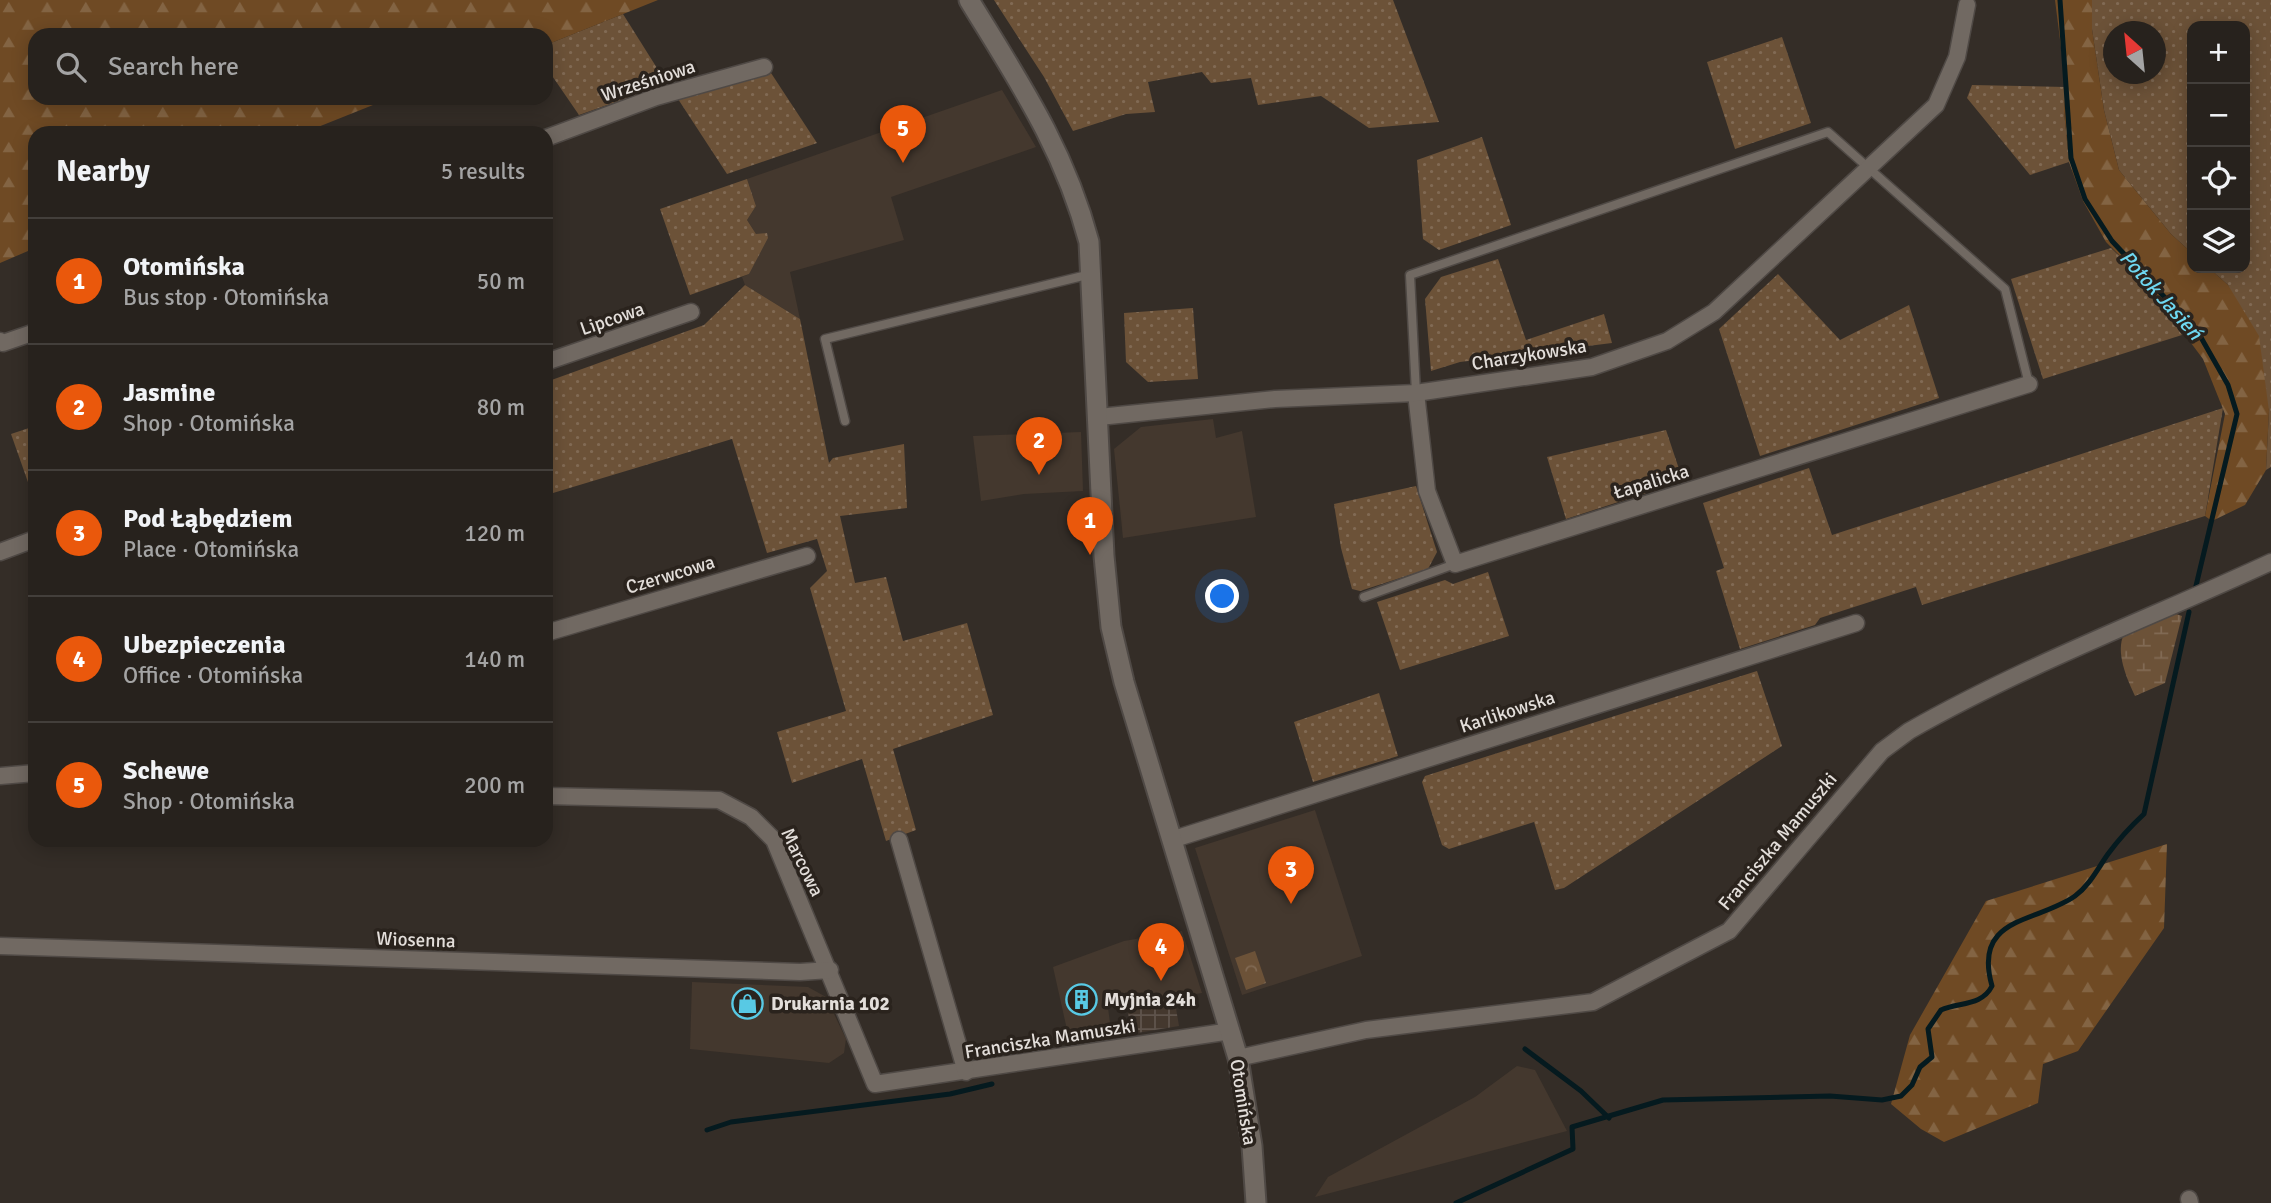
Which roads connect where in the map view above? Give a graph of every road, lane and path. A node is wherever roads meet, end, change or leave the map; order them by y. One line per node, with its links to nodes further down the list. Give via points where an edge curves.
1 (969, 0): 6 (street, Otomińska, via 1057,149 1076,192 1089,242)
2 (1967, 5): 5 (street, Charzykowska, via 1957,57 1936,105)
3 (764, 66): 4 (street, Wrześniowa, via 656,97)
4 (553, 135)
5 (1868, 165): 11 (lane, via 2005,289); 12 (street, Charzykowska, via 1714,313 1667,341 1592,367); 12 (lane, via 1828,132 1410,275)
6 (1091, 274): 13 (street, Otomińska); 14 (lane, via 825,339)
7 (691, 312): 10 (street, Lipcowa)
8 (28, 334): 9 (street)
9 (0, 341)
10 (553, 360)
11 (2029, 384): 19 (street, Łapalicka)
12 (1416, 393): 13 (street, Charzykowska, via 1275,399); 19 (street, via 1427,491)
13 (1099, 417): 27 (street, Otomińska, via 1111,626)
14 (845, 421)
15 (28, 542): 16 (street)
16 (0, 552)
17 (807, 556): 22 (street, Czerwcowa)
18 (2271, 562): 31 (street, Franciszka Mamuszki, via 2112,630 1909,731 1882,751 1729,931 1593,1002 1366,1030)
19 (1455, 564): 20 (lane)
20 (1364, 597)
21 (1856, 623): 27 (street, Karlikowska)
22 (553, 631)
23 (28, 774): 24 (street)
24 (0, 776)
25 (553, 796): 29 (street, Marcowa, via 719,800 751,817 774,839)
26 (899, 840): 32 (street)
27 (1171, 840): 30 (street, Otomińska)
28 (0, 946): 29 (street, Wiosenna)
29 (830, 970): 33 (street, Marcowa)
30 (1231, 1031): 31 (street, Otomińska); 32 (street, Franciszka Mamuszki)
31 (1238, 1058): 34 (street, Otomińska)
32 (966, 1072): 33 (street, Franciszka Mamuszki)
33 (875, 1084)
34 (1256, 1203)

